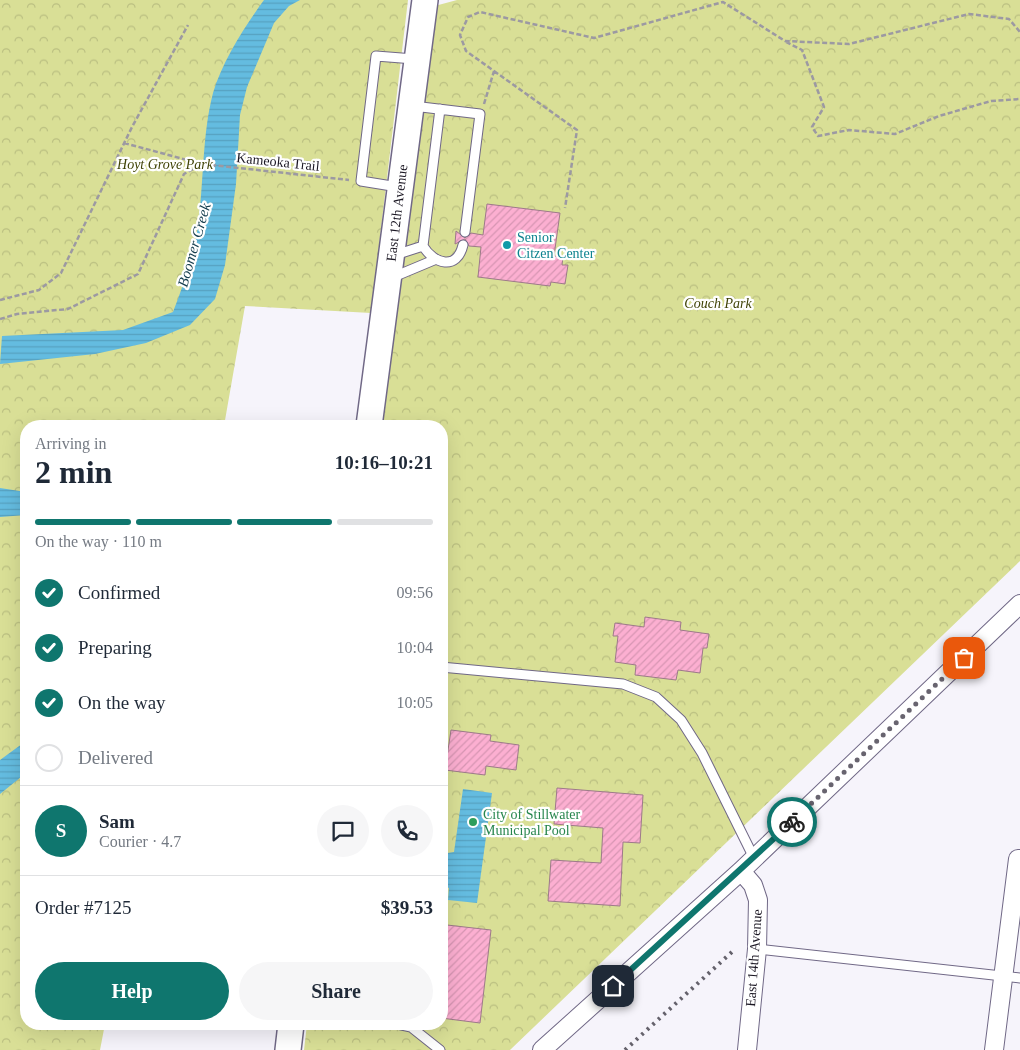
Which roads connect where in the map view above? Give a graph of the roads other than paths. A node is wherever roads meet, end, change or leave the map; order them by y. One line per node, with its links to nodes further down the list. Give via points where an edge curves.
1 (425, 0): 2 (street, East 12th Avenue)
2 (417, 60): 3 (street, East 12th Avenue); 5 (lane, via 376,56 361,181)
3 (411, 106): 4 (lane); 5 (street, East 12th Avenue)
4 (440, 109): 6 (lane, via 480,114); 7 (lane)
5 (401, 187): 10 (street, East 12th Avenue)
6 (464, 232)
7 (423, 246): 9 (lane); 10 (lane)
8 (463, 246): 9 (lane, via 454,259)
9 (434, 260): 10 (lane)
10 (390, 268): 11 (street, East 12th Avenue)
11 (370, 420)
12 (1020, 604): 14 (street)
13 (448, 668): 14 (lane, via 624,684 656,696 681,720 702,753)
14 (754, 858): 16 (street)
15 (1019, 859): 18 (street)
16 (741, 871): 17 (street, East 14th Avenue, via 753,885 758,900); 23 (street)
17 (757, 949): 18 (lane); 24 (street, East 14th Avenue)
18 (1012, 977): 25 (street)
19 (290, 1030): 21 (street)
20 (415, 1030): 22 (lane)
21 (288, 1050)
22 (440, 1050)
23 (542, 1050)
24 (747, 1050)
25 (994, 1050)

